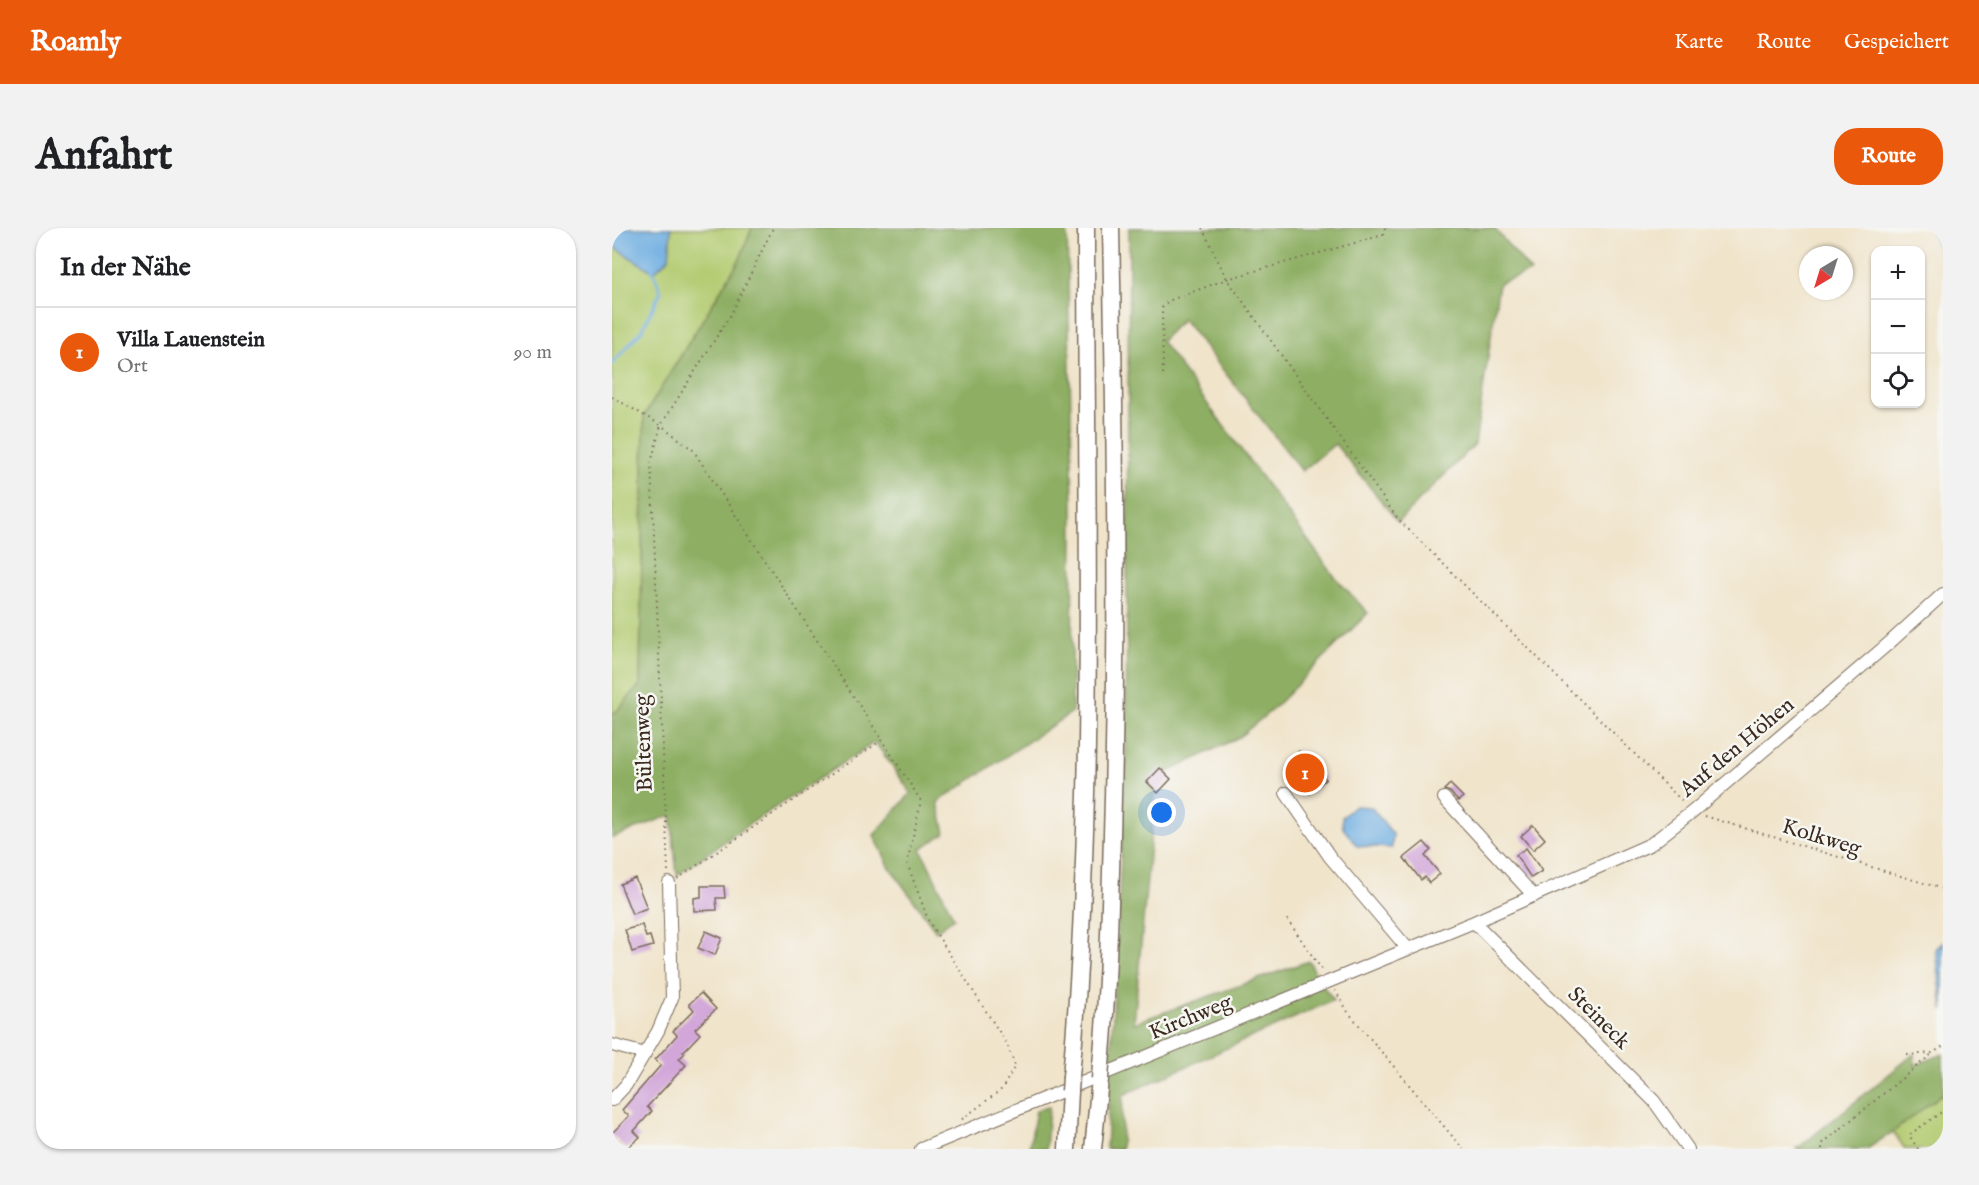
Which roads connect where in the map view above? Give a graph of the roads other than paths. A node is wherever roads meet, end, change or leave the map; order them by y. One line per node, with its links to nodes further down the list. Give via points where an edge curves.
1 (1086, 228): 14 (highway, via 1087,761)
2 (1111, 228): 15 (highway, via 1115,676 1110,909)
3 (1943, 594): 7 (street, Auf den Höhen, via 1651,844)
4 (1286, 793): 9 (street, via 1330,857)
5 (1444, 798): 7 (street)
6 (669, 883): 11 (street, via 672,998)
7 (1534, 896): 8 (street, Auf den Höhen)
8 (1474, 922): 9 (street, Kirchweg); 16 (street, Steineck, via 1654,1101)
9 (1408, 949): 13 (street, Kirchweg)
10 (612, 1045): 11 (street)
11 (645, 1054): 12 (street, via 627,1085)
12 (612, 1100)
13 (921, 1149)
14 (1067, 1149)
15 (1094, 1149)
16 (1688, 1149)

